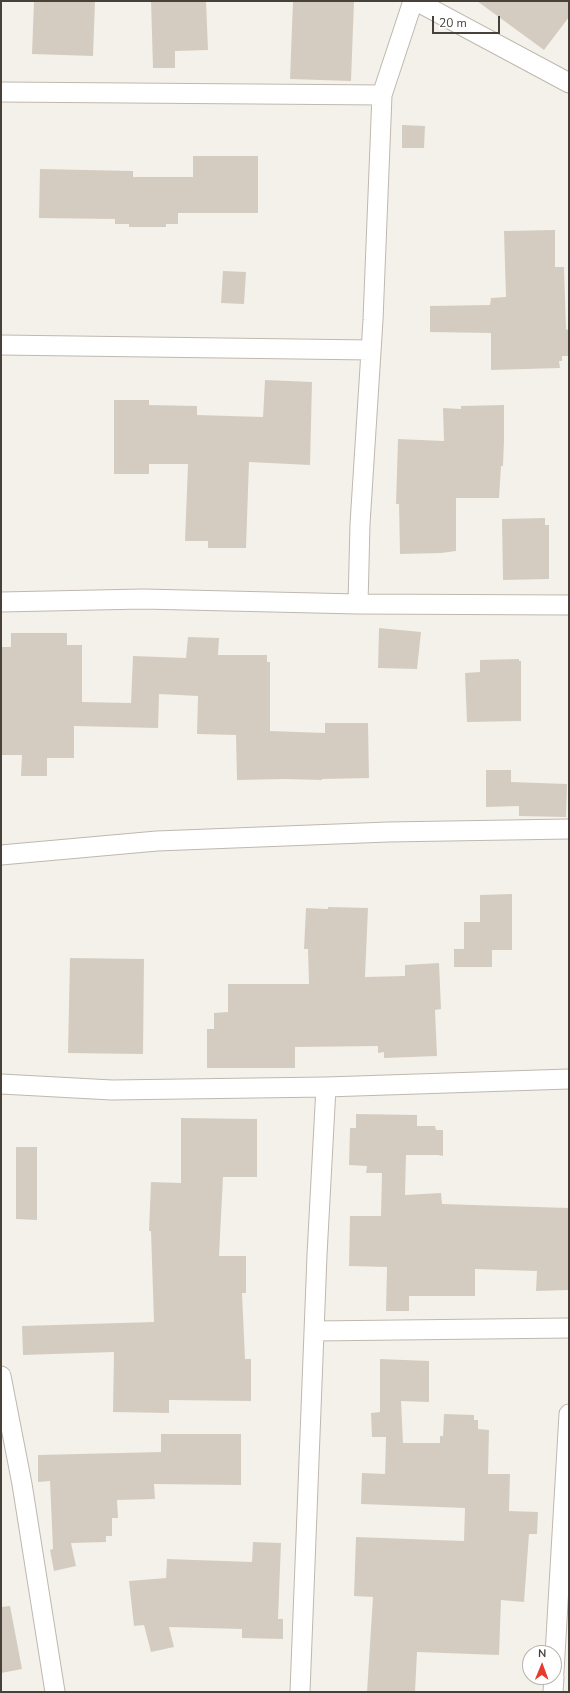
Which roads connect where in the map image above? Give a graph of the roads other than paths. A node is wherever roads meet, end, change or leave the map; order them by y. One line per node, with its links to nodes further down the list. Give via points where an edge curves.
1 (415, 1): 2 (street); 4 (street)
2 (569, 83)
3 (1, 92): 4 (street)
4 (382, 95): 6 (street)
5 (1, 344): 6 (street)
6 (371, 350): 8 (street, via 360,524)
7 (1, 602): 8 (street, via 143,599)
8 (358, 604): 9 (street)
9 (569, 605)
10 (569, 829): 11 (street, via 388,832 157,841)
11 (1, 855)
12 (569, 1079): 14 (street)
13 (1, 1084): 14 (street, via 112,1090)
14 (326, 1087): 16 (street)
15 (569, 1328): 16 (street)
16 (315, 1331): 21 (street)
17 (1, 1376): 20 (street, via 22,1484)
18 (569, 1414): 19 (street)
19 (556, 1645)
20 (55, 1692)
21 (300, 1692)

